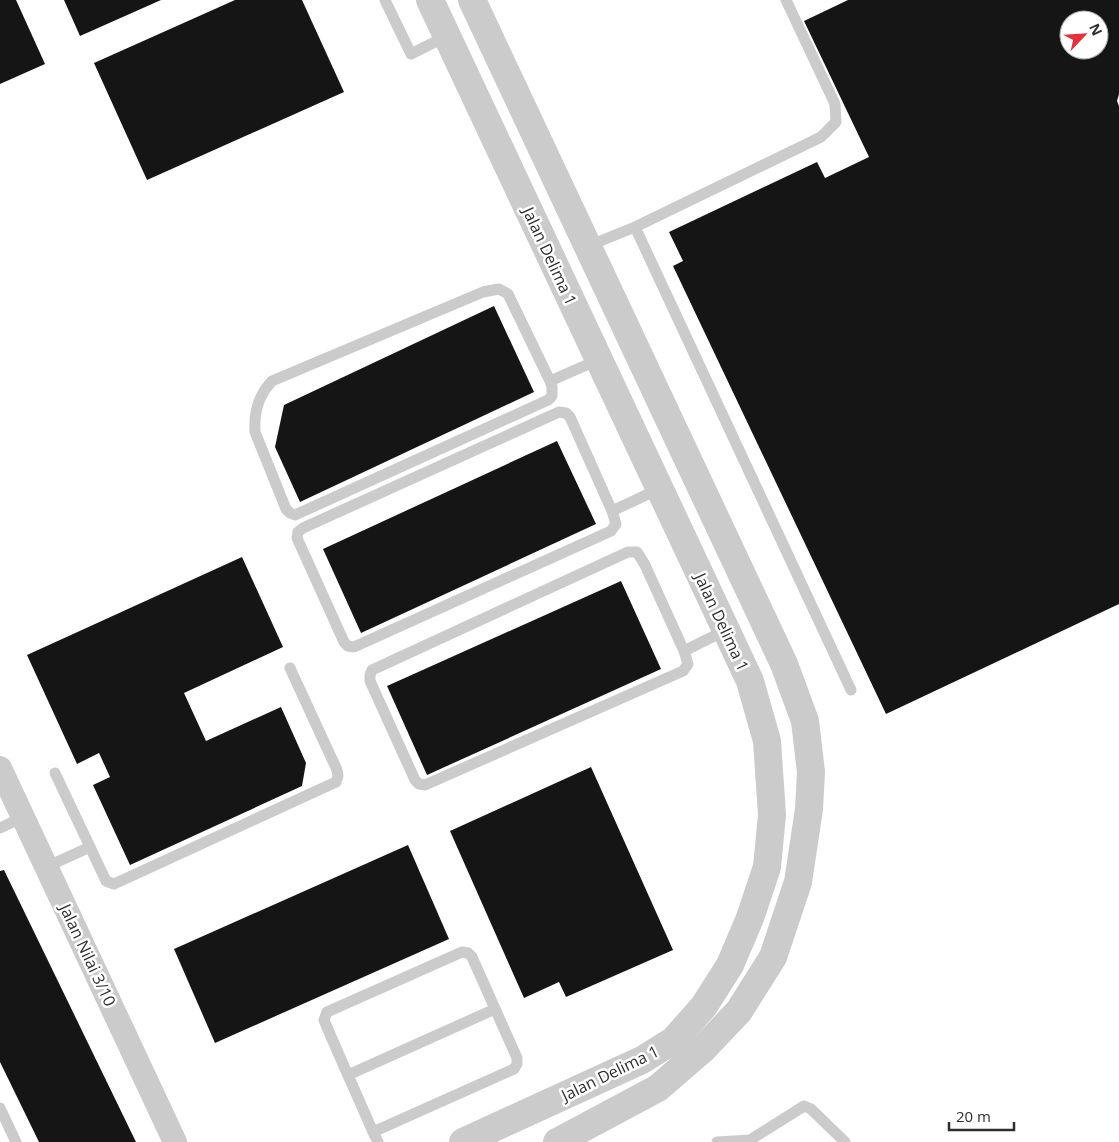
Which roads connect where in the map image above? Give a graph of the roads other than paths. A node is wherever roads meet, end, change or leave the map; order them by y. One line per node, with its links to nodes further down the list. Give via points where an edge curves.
1 (386, 0): 5 (lane, via 411,54)
2 (430, 0): 5 (street, Jalan Delima 1)
3 (472, 0): 7 (street, Jalan Delima 1)
4 (786, 0): 6 (lane, via 836,104 836,122 821,136)
5 (447, 36): 8 (street, Jalan Delima 1)
6 (635, 227): 7 (lane); 15 (lane)
7 (588, 246): 30 (street, Jalan Delima 1, via 784,664 805,722 811,772 798,882 773,957 739,1011 702,1050 658,1088)
8 (598, 360): 9 (lane); 10 (street, Jalan Delima 1)
9 (550, 381): 9 (lane, via 552,396 548,400 295,515 286,509 254,432 258,403 272,381 483,292 498,290 508,294)
10 (659, 489): 11 (lane); 12 (street, Jalan Delima 1)
11 (612, 511): 11 (lane, via 616,524 611,531 354,647 344,642 297,538 303,528 560,412 570,417)
12 (726, 630): 13 (lane); 25 (street, Jalan Delima 1, via 750,682 767,741 772,815 767,867 730,965 704,1006 674,1040)
13 (684, 651): 13 (lane, via 645,565 637,552 628,552 372,670 370,682 416,780 425,785 682,671 688,664)
14 (290, 668): 20 (lane, via 338,770 336,782 114,884 106,881)
15 (851, 690)
16 (0, 768): 18 (street, Jalan Nilai 3/10)
17 (55, 773): 20 (lane)
18 (23, 817): 19 (lane); 21 (street, Jalan Nilai 3/10)
19 (0, 828)
20 (90, 847): 21 (lane)
21 (46, 867): 28 (street, Jalan Nilai 3/10)
22 (495, 1009): 23 (lane); 23 (lane, via 472,958 462,952 327,1012 324,1020); 26 (lane, via 517,1058 514,1070)
23 (348, 1075): 26 (lane)
24 (0, 1108): 27 (lane)
25 (499, 1134): 29 (street, Jalan Delima 1)
26 (375, 1137)
27 (16, 1142)
28 (175, 1142)
29 (463, 1142)
30 (556, 1142)
31 (717, 1142): 32 (lane, via 750,1140 804,1106)
32 (846, 1142)

